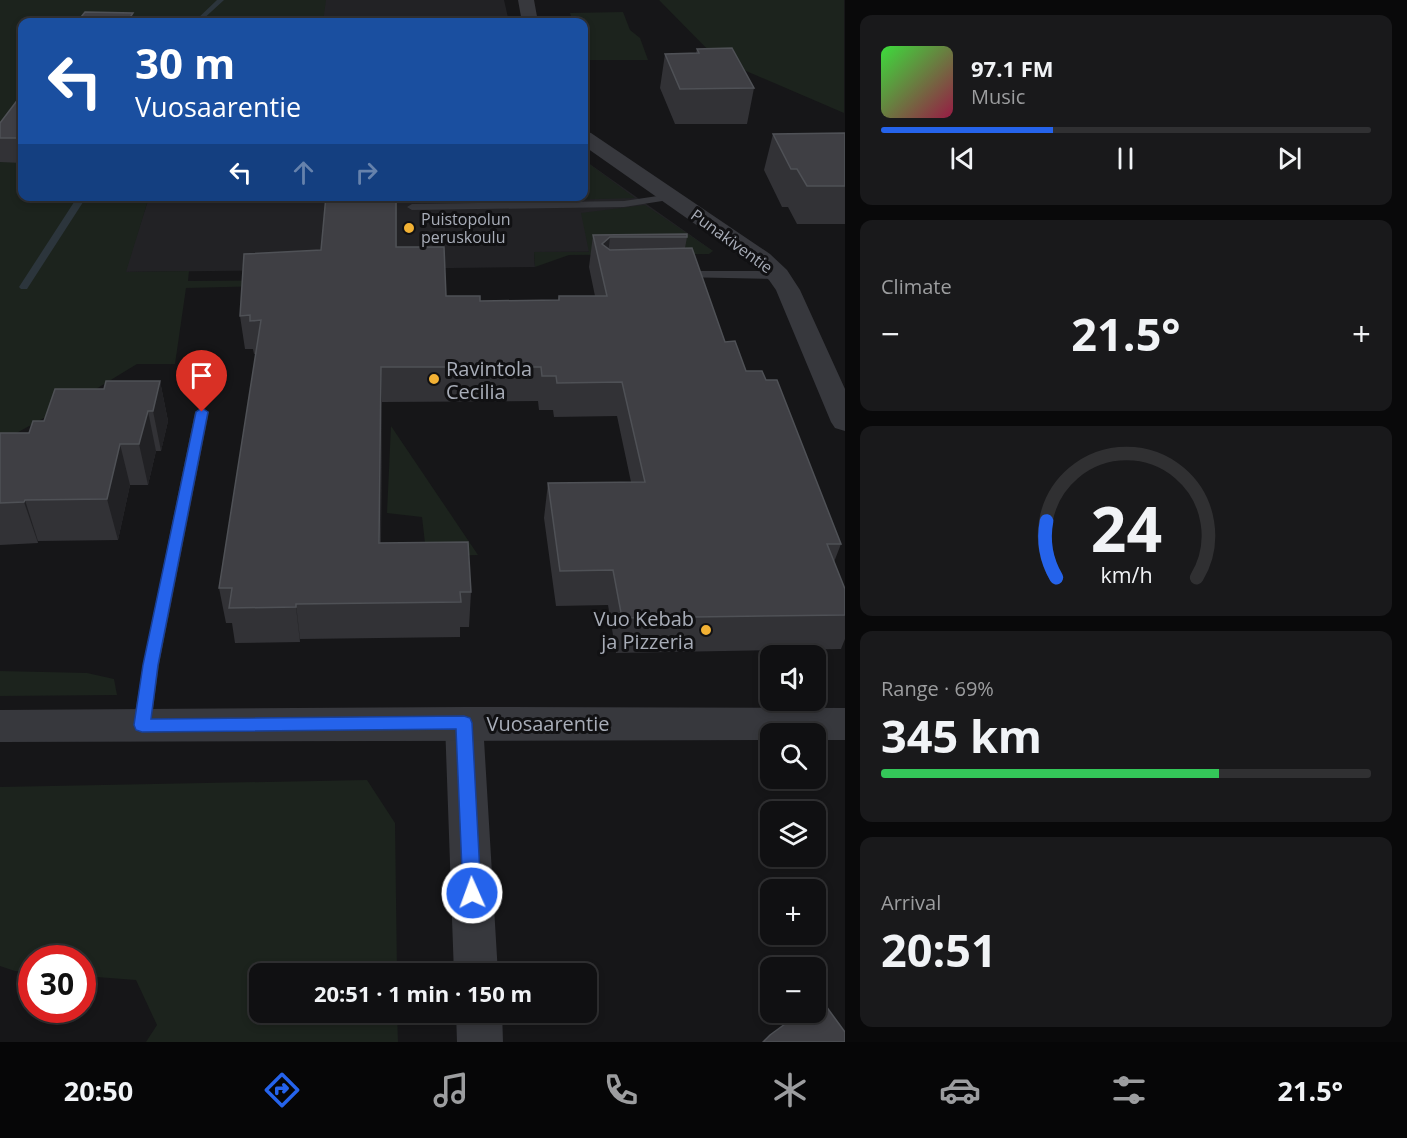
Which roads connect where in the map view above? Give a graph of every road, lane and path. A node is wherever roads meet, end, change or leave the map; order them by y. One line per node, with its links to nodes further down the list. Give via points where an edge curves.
1 (526, 0): 2 (street)
2 (529, 18)
3 (588, 140): 4 (street, Punakiventie)
4 (671, 197): 5 (lane, via 603,205); 7 (street, Punakiventie)
5 (412, 207)
6 (673, 275): 7 (lane)
7 (778, 275): 9 (street, Punakiventie)
8 (202, 412): 12 (lane)
9 (844, 422)
10 (464, 723): 11 (street, Vuosaarentie); 12 (street, Vuosaarentie); 14 (street)
11 (844, 724)
12 (142, 725): 13 (street, Vuosaarentie)
13 (0, 726)
14 (475, 963)
15 (479, 1023): 16 (street)
16 (480, 1042)

